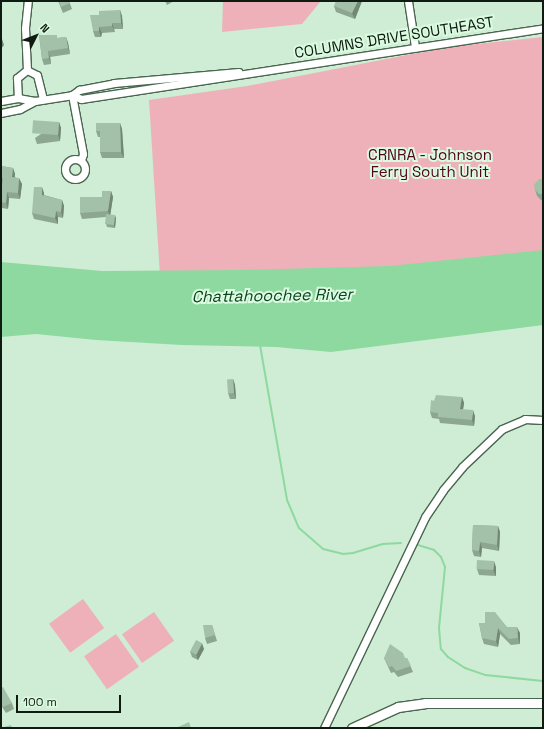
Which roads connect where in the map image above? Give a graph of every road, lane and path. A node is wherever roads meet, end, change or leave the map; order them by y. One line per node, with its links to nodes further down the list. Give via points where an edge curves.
1 (28, 1): 5 (street, via 25,28)
2 (408, 1): 4 (street)
3 (543, 28): 4 (street, COLUMNS DRIVE SOUTHEAST)
4 (415, 47): 6 (street, COLUMNS DRIVE SOUTHEAST, via 81,99)
5 (27, 70): 7 (street, via 17,78); 8 (street, via 37,75)
6 (72, 95): 8 (street, COLUMNS DRIVE SOUTHEAST); 12 (street, via 83,154)
7 (18, 98): 9 (street, COLUMNS DRIVE SOUTHEAST); 10 (street, COLUMNS DRIVE SOUTHEAST)
8 (43, 99): 10 (street, COLUMNS DRIVE SOUTHEAST)
9 (1, 101)
10 (35, 101): 11 (street, COLUMNS DRIVE SOUTHEAST, via 20,109)
11 (1, 112)
12 (81, 160)
13 (543, 420): 15 (street, via 525,419 502,429 462,467 443,490 425,517)
14 (543, 703): 16 (street, via 425,703 398,707)
15 (324, 728)
16 (352, 728)

